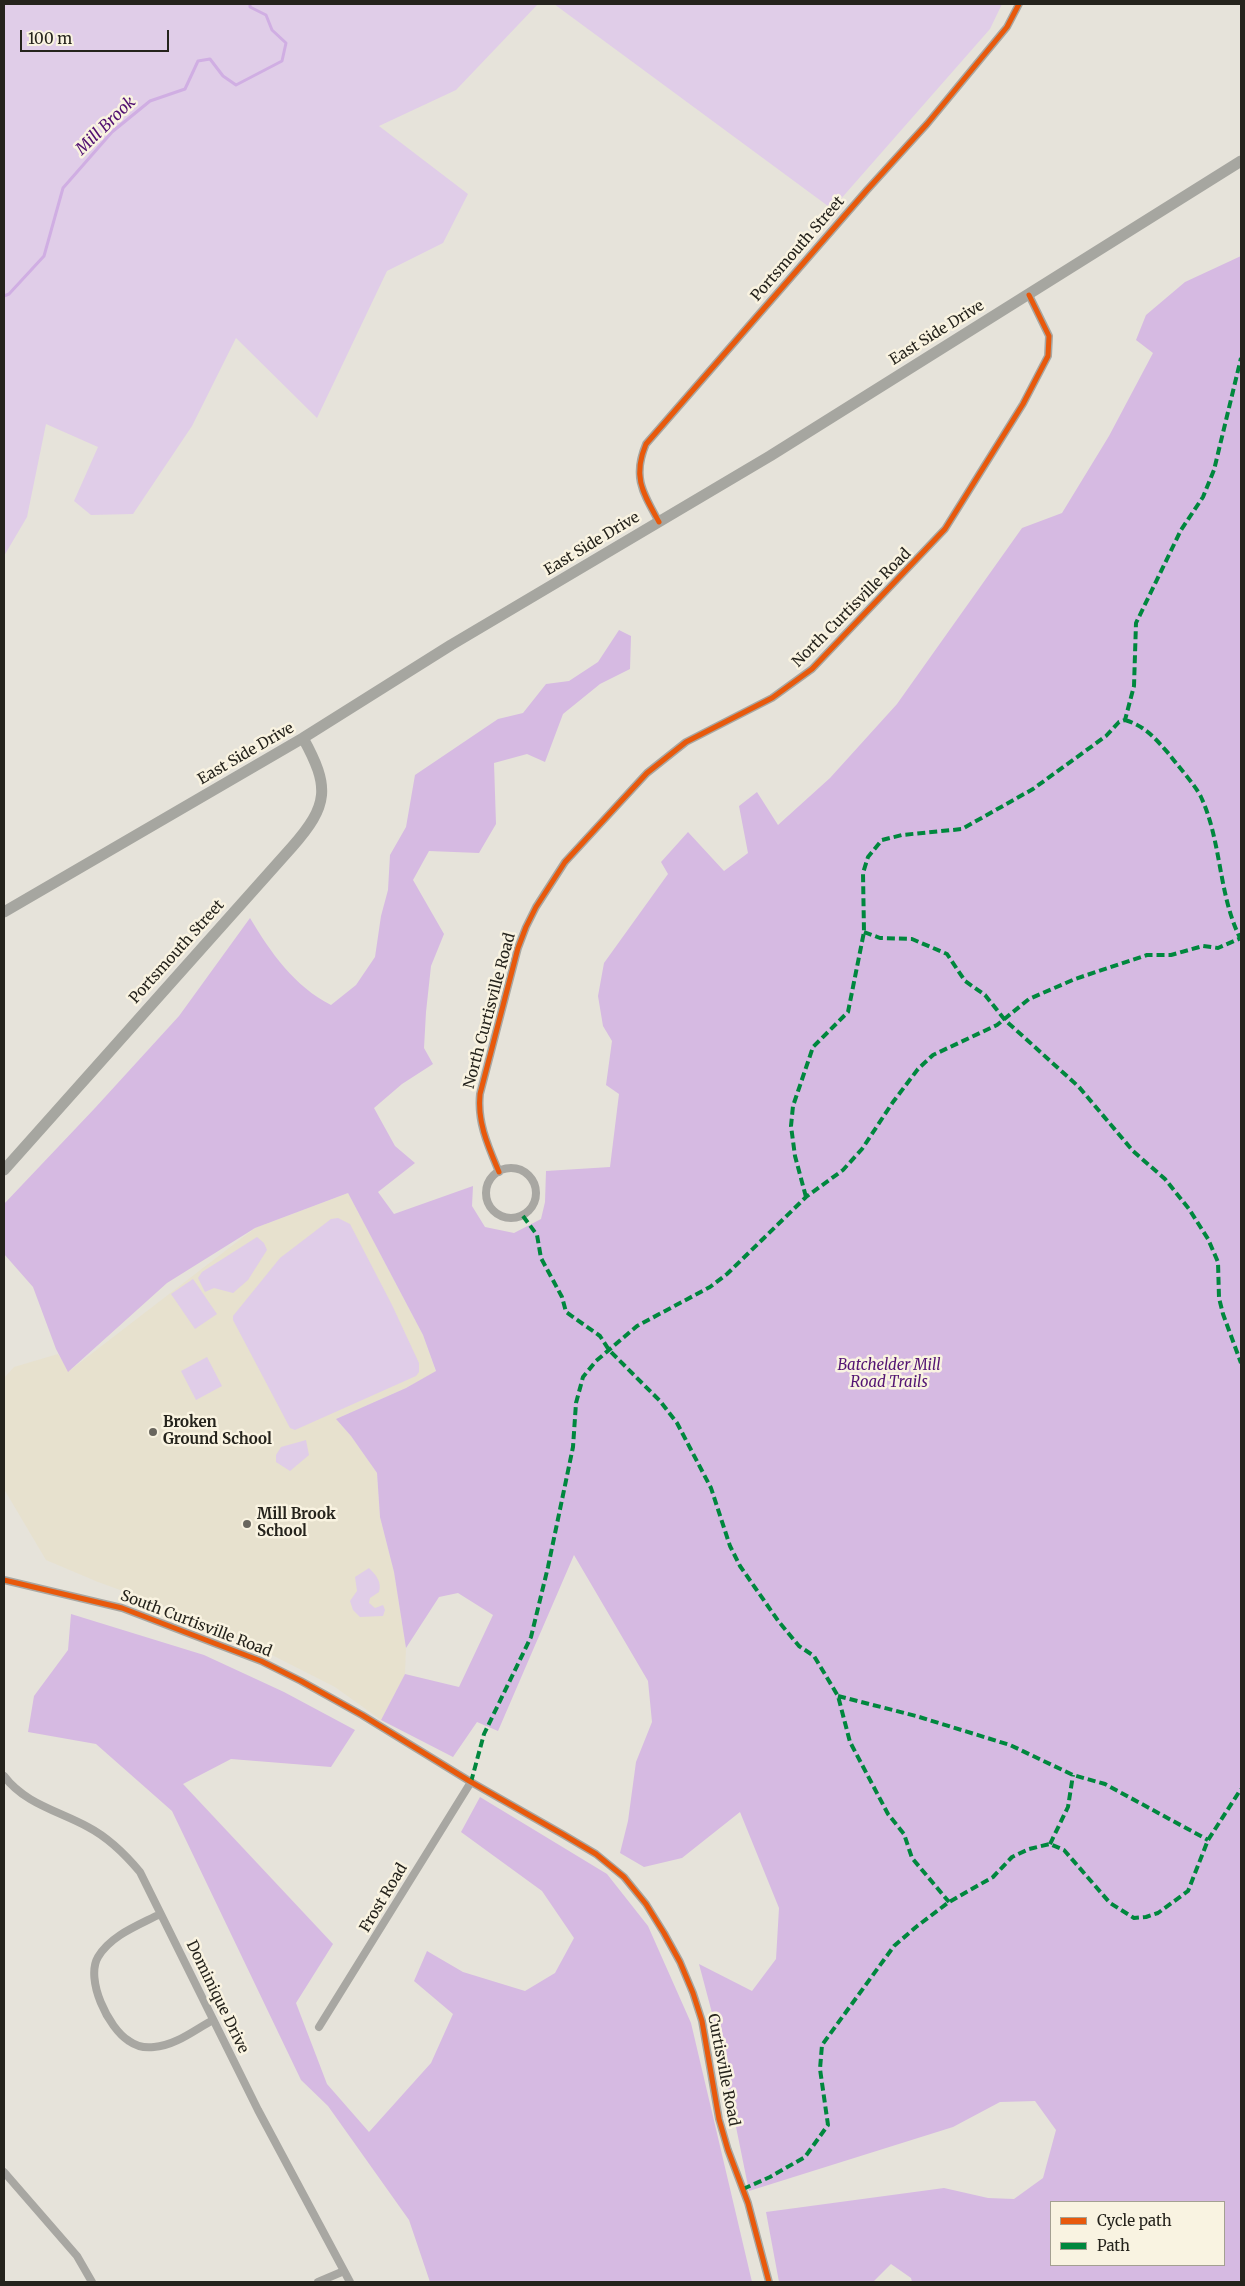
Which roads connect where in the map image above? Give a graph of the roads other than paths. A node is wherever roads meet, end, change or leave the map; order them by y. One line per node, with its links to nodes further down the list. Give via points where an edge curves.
1 (1019, 4): 4 (street, Portsmouth Street, via 1007,27 927,124 646,444 638,465 639,477 643,494)
2 (1241, 160): 3 (main road, East Side Drive)
3 (1029, 295): 4 (main road, East Side Drive); 8 (street, North Curtisville Road, via 1049,336 1048,356 1023,404 955,515 935,541 812,669 772,698 704,731 659,762 565,862 536,907 518,948 480,1094 482,1128)
4 (659, 522): 5 (main road, East Side Drive, via 451,645)
5 (303, 738): 6 (main road, East Side Drive); 7 (main road, Portsmouth Street, via 316,763 322,787 319,810 310,826)
6 (4, 912)
7 (4, 1170)
8 (499, 1172): 8 (street, via 486,1188 488,1202 502,1217 523,1216 536,1199 535,1185 520,1170)
9 (4, 1580): 11 (street, South Curtisville Road, via 122,1608 261,1661 362,1715)
10 (4, 1776): 12 (street, Dominique Drive, via 24,1796 90,1828 117,1847 140,1872)
11 (471, 1782): 14 (street, Frost Road); 20 (street, Curtisville Road, via 596,1854 624,1877 664,1933 680,1962 702,2021 719,2120 748,2203)
12 (160, 1914): 13 (street, Dominique Drive); 13 (street, via 104,1947 94,1971 98,1996 121,2035 145,2047 167,2045)
13 (213, 2020): 16 (street, Dominique Drive)
14 (319, 2027)
15 (4, 2172): 17 (street, via 72,2250)
16 (344, 2271): 18 (street); 19 (street, Dominique Drive)
17 (92, 2282)
18 (318, 2282)
19 (350, 2282)
20 (769, 2282)

